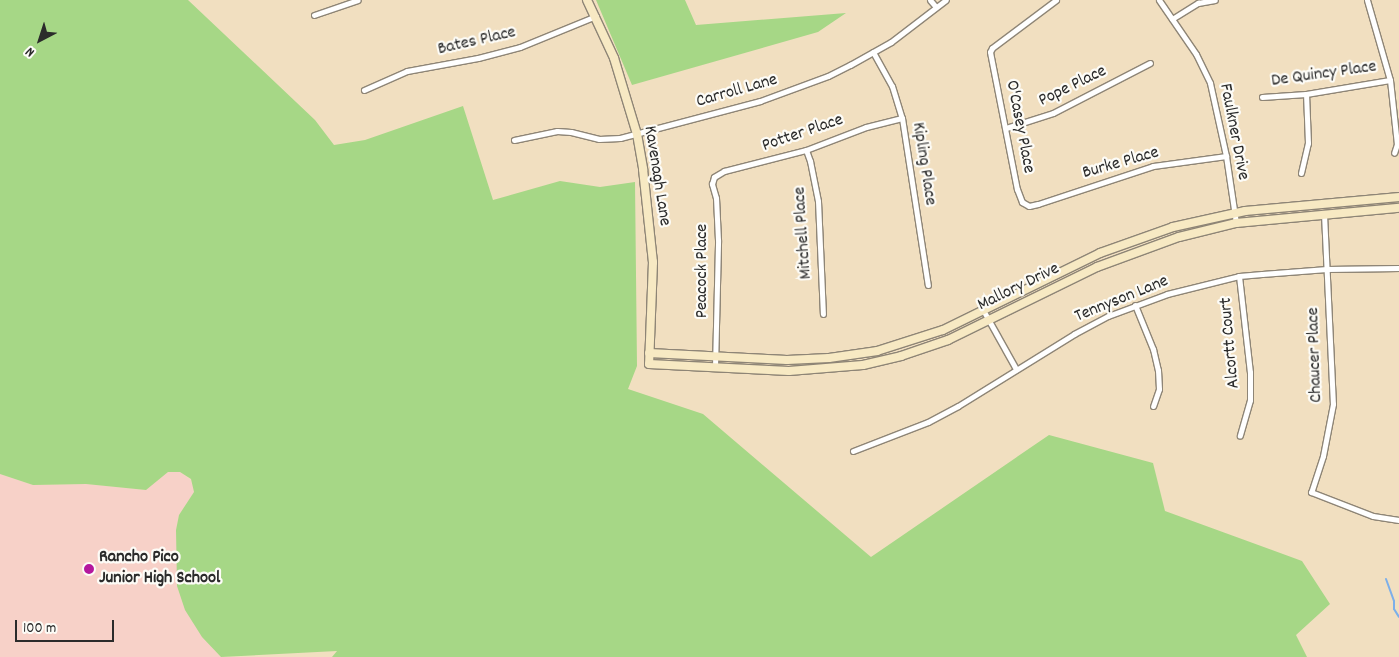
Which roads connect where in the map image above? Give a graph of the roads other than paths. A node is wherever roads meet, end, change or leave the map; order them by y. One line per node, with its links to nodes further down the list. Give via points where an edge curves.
1 (358, 0): 10 (street)
2 (587, 0): 11 (main road, Kavenagh Lane)
3 (930, 0): 9 (street)
4 (946, 0): 9 (street, Carroll Lane)
5 (1056, 0): 20 (street, O'Casey Place, via 990,52)
6 (1159, 0): 12 (street, Faulkner Drive)
7 (1215, 0): 12 (street, via 1198,3)
8 (1367, 0): 15 (street)
9 (936, 7): 13 (street, Carroll Lane)
10 (314, 15)
11 (596, 16): 16 (street, Bates Place, via 520,47 407,71); 21 (main road, Kavenagh Lane, via 614,58)
12 (1172, 18): 25 (street, Faulkner Drive, via 1196,54 1210,83)
13 (873, 52): 19 (street, Kipling Place, via 892,86); 21 (street, Carroll Lane, via 828,76 789,91)
14 (1150, 63): 20 (street, Pope Place, via 1054,113)
15 (1390, 80): 17 (street, De Quincy Place); 24 (street, via 1397,144)
16 (364, 90)
17 (1306, 94): 18 (street, De Quincy Place); 26 (street, via 1308,143)
18 (1262, 96)
19 (902, 118): 23 (street, Potter Place, via 866,126); 37 (street, Kipling Place)
20 (1006, 128): 29 (street, O'Casey Place, via 1017,189)
21 (637, 134): 22 (street, Carroll Lane, via 609,140 557,131); 42 (main road, Kavenagh Lane, via 653,262)
22 (514, 140)
23 (806, 150): 27 (street, Potter Place, via 724,171); 40 (street, Mitchell Place, via 818,200)
24 (1394, 153)
25 (1226, 156): 29 (street, Burke Place, via 1153,166 1038,204); 31 (street, Faulkner Drive)
26 (1300, 173)
27 (714, 177): 43 (street, Peacock Place, via 718,240)
28 (1399, 197): 31 (main road)
29 (1026, 205)
30 (1399, 208): 32 (main road, Mallory Drive)
31 (1234, 213): 33 (street, Faulkner Drive); 39 (main road, via 1173,227 1120,245)
32 (1324, 214): 33 (main road, Mallory Drive); 35 (street, Chaucer Place)
33 (1236, 223): 41 (main road, Mallory Drive, via 1179,236 1123,256)
34 (1399, 268): 35 (street, Tennyson Lane)
35 (1327, 269): 36 (street, Tennyson Lane); 50 (street, Chaucer Place, via 1333,404 1323,456 1311,492 1373,516)
36 (1239, 276): 38 (street, Tennyson Lane); 48 (street, Alcortt Court, via 1250,372 1250,400)
37 (928, 285)
38 (1136, 306): 46 (street, Tennyson Lane, via 1108,316); 47 (street, via 1158,370 1159,389)
39 (983, 310): 41 (street); 43 (main road, via 923,337 856,355 807,359)
40 (823, 314)
41 (988, 320): 45 (main road, Mallory Drive, via 948,340 863,365 789,371); 46 (street)
42 (649, 354): 43 (main road); 44 (main road, Kavenagh Lane)
43 (716, 357): 45 (street, Peacock Place)
44 (649, 364): 45 (main road, Mallory Drive)
45 (715, 367)
46 (1016, 369): 49 (street, Tennyson Lane, via 928,422)
47 (1153, 406)
48 (1240, 436)
49 (853, 451)
50 (1399, 520)

